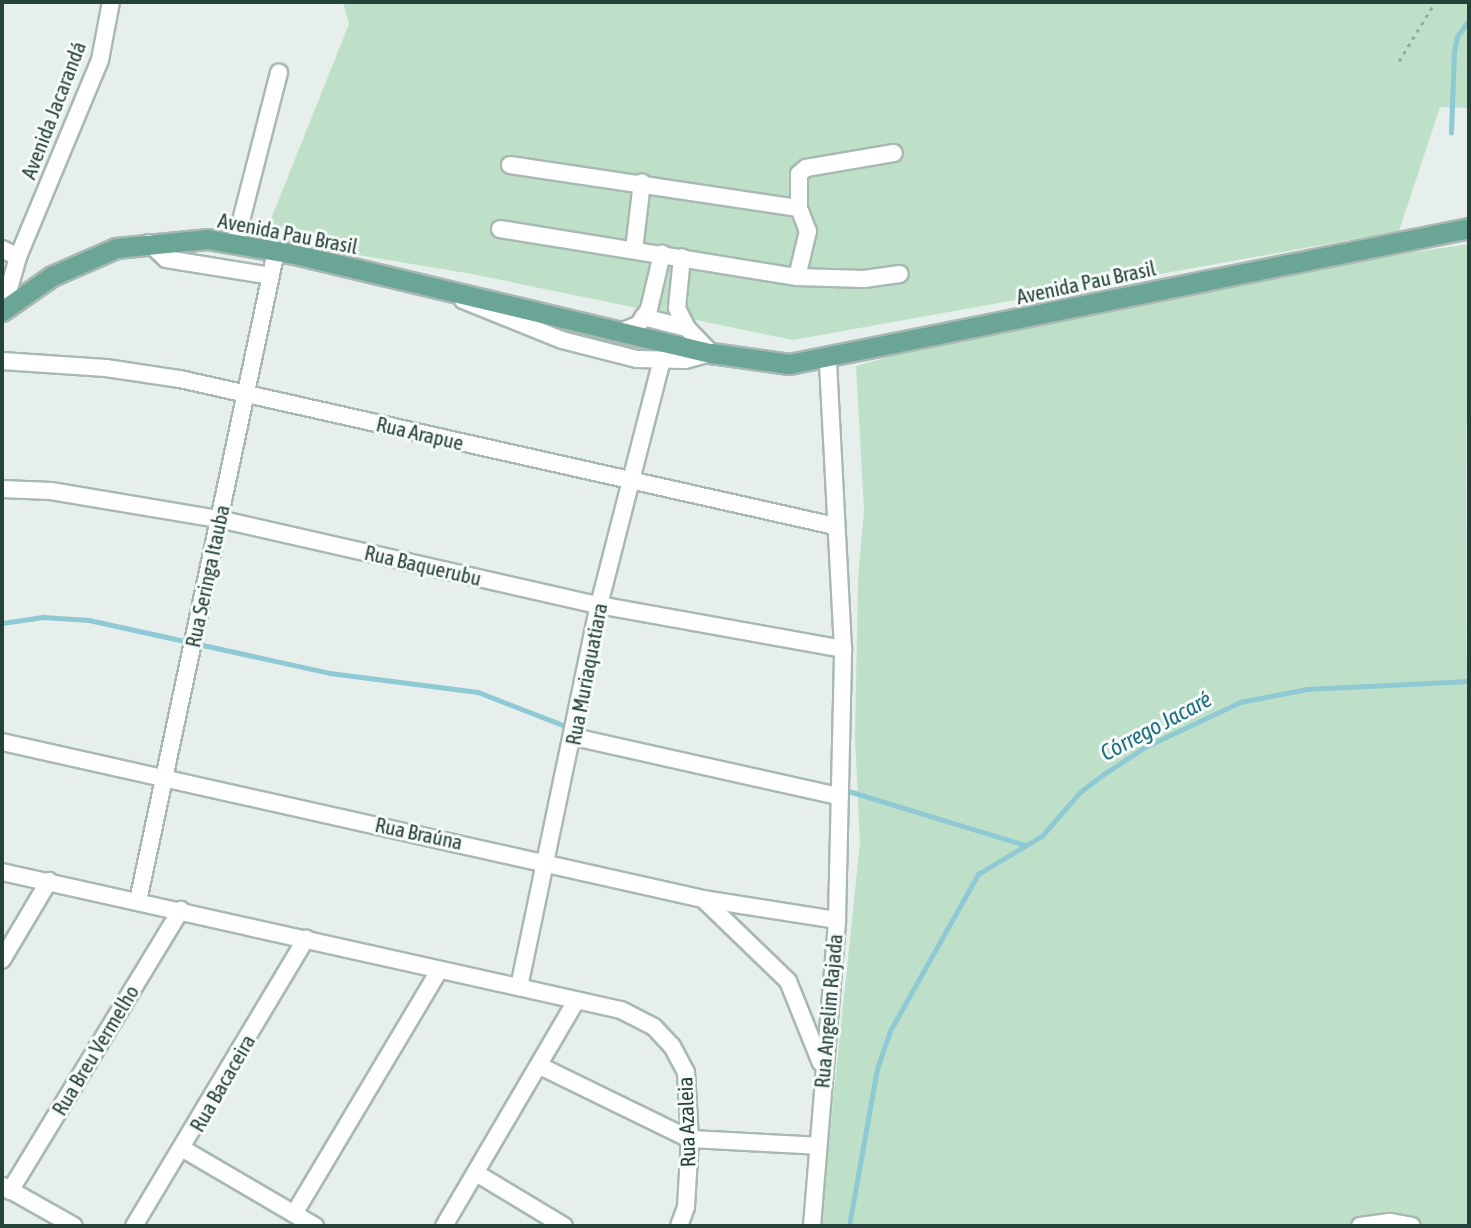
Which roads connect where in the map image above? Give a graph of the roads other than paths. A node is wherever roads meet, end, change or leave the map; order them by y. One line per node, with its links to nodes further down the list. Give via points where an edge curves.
1 (111, 2): 15 (street, Avenida Jacarandá, via 100,60)
2 (279, 73): 10 (street)
3 (894, 153): 6 (street, via 806,168 799,174)
4 (510, 165): 5 (street)
5 (642, 183): 6 (street); 12 (street)
6 (799, 208): 19 (street, via 807,231)
7 (1469, 228): 26 (main road, Avenida Pau Brasil)
8 (500, 229): 12 (street)
9 (149, 243): 10 (main road, Avenida Pau Brasil, via 207,239); 18 (street, via 166,258); 21 (main road, Avenida Pau Brasil, via 116,248 52,276)
10 (235, 244): 13 (main road, Avenida Pau Brasil)
11 (2, 249): 15 (street)
12 (634, 250): 14 (street)
13 (276, 251): 18 (street, Rua Seringa Itauba); 20 (main road, Avenida Pau Brasil)
14 (662, 254): 16 (street); 22 (street)
15 (18, 257): 21 (street, Avenida Jacarandá)
16 (682, 257): 19 (street); 23 (street, via 677,308)
17 (900, 274): 19 (street, via 864,279)
18 (271, 276): 29 (street, Rua Seringa Itauba)
19 (797, 277)
20 (451, 295): 24 (main road, Avenida Pau Brasil); 28 (street, Avenida Pau Brasil, via 525,328)
21 (2, 310)
22 (643, 317): 23 (street); 24 (street)
23 (687, 328): 25 (street)
24 (622, 331): 25 (main road, Avenida Pau Brasil)
25 (711, 353): 26 (main road, Avenida Pau Brasil, via 789,364); 28 (street, Avenida Pau Brasil)
26 (828, 359): 33 (street)
27 (2, 361): 29 (street, Rua Arapue, via 106,368)
28 (661, 363): 30 (street, Rua Muriaquatiara)
29 (245, 393): 30 (street, Rua Arapue); 32 (street, Rua Seringa Itauba)
30 (631, 481): 33 (street, Rua Arapue); 34 (street, Rua Muriaquatiara)
31 (2, 489): 32 (street, Rua Baquerubu, via 51,491)
32 (219, 519): 34 (street, Rua Baquerubu); 38 (street, Rua Seringa Itauba)
33 (835, 526): 35 (street)
34 (599, 605): 35 (street, Rua Baquerubu); 36 (street, Rua Muriaquatiara)
35 (843, 649): 39 (street, Rua Angelim Rajada)
36 (575, 730): 39 (street); 40 (street, Rua Muriaquatiara)
37 (2, 742): 38 (street, Rua Braúna)
38 (162, 778): 40 (street, Rua Braúna); 44 (street, Rua Seringa Itauba)
39 (839, 790): 46 (street, Rua Angelim Rajada)
40 (546, 860): 43 (street, Rua Braúna); 50 (street, Rua Muriaquatiara)
41 (2, 872): 42 (street, Rua Azaleia)
42 (49, 881): 44 (street, Rua Azaleia); 48 (street)
43 (703, 899): 46 (street, Rua Braúna); 52 (street, via 788,981)
44 (138, 901): 45 (street, Rua Azaleia)
45 (181, 910): 47 (street, Rua Azaleia); 58 (street, Rua Breu Vermelho)
46 (837, 920): 52 (street, Rua Angelim Rajada)
47 (306, 939): 49 (street, Rua Azaleia); 56 (street, Rua Bacaceira)
48 (2, 960)
49 (438, 972): 50 (street, Rua Azaleia); 59 (street)
50 (519, 987): 51 (street, Rua Azaleia)
51 (576, 1001): 53 (street); 54 (street, Rua Azaleia, via 621,1010 654,1027 673,1046 686,1072)
52 (822, 1065): 55 (street, Rua Angelim Rajada)
53 (540, 1066): 54 (street); 57 (street)
54 (690, 1139): 55 (street); 65 (street, Rua Azaleia, via 685,1207)
55 (818, 1146): 66 (street, Rua Angelim Rajada)
56 (183, 1149): 59 (street); 61 (street, Rua Bacaceira)
57 (476, 1173): 63 (street); 64 (street)
58 (6, 1188): 60 (street)
59 (294, 1214): 62 (street)
60 (74, 1226)
61 (134, 1226)
62 (315, 1226)
63 (444, 1226)
64 (564, 1226)
65 (679, 1226)
66 (811, 1226)
67 (1360, 1226): 68 (street, via 1390,1222)
68 (1412, 1226)

